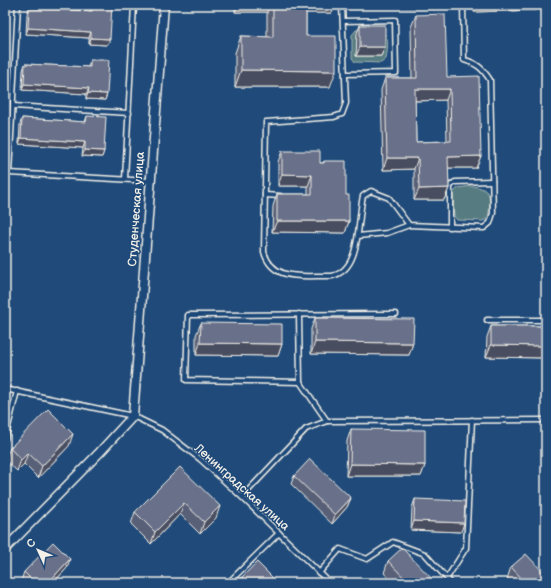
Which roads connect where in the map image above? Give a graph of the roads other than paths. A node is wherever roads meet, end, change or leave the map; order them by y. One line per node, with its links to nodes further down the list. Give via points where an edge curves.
1 (18, 5): 8 (lane)
2 (134, 5): 9 (lane)
3 (164, 5): 11 (street, Студенческая улица)
4 (342, 5): 6 (lane)
5 (464, 5): 12 (lane, via 464,60 483,69 490,80)
6 (343, 21): 7 (lane); 7 (lane, via 395,20 396,73)
7 (345, 74): 13 (lane, via 346,103 342,114 334,117 266,122)
8 (13, 106): 9 (lane); 10 (lane, via 9,173)
9 (129, 113): 10 (lane)
10 (125, 179): 11 (lane)
11 (150, 181): 25 (street, Студенческая улица)
12 (492, 181): 16 (lane, via 455,182 450,186); 16 (lane, via 493,213 490,224 484,228)
13 (265, 195): 14 (lane); 17 (lane, via 264,252 267,263 283,275 340,274 350,262)
14 (287, 196)
15 (409, 225): 16 (lane); 17 (lane, via 387,233); 17 (lane, via 389,198 372,191 363,196)
16 (450, 227)
17 (358, 236)
18 (299, 314): 19 (lane); 22 (lane); 22 (lane, via 188,315 186,380)
19 (396, 314)
20 (487, 320): 21 (lane)
21 (546, 320)
22 (300, 382): 28 (lane)
23 (5, 389): 24 (lane, Ленинградская улица)
24 (17, 391): 25 (lane, Ленинградская улица); 29 (lane)
25 (133, 416): 30 (lane, Ленинградская улица, via 162,430 200,459); 32 (street)
26 (472, 420): 27 (lane); 28 (lane); 34 (lane, via 466,548)
27 (546, 420)
28 (327, 421): 30 (lane, via 306,429)
29 (5, 439)
30 (242, 497): 31 (lane, Ленинградская улица)
31 (279, 533): 33 (lane, Ленинградская улица); 35 (lane)
32 (5, 549)
33 (319, 573): 34 (lane, via 340,549 366,559 393,542 425,554); 36 (lane, Ленинградская улица)
34 (447, 578): 37 (lane)
35 (228, 583)
36 (330, 583)
37 (451, 583)

